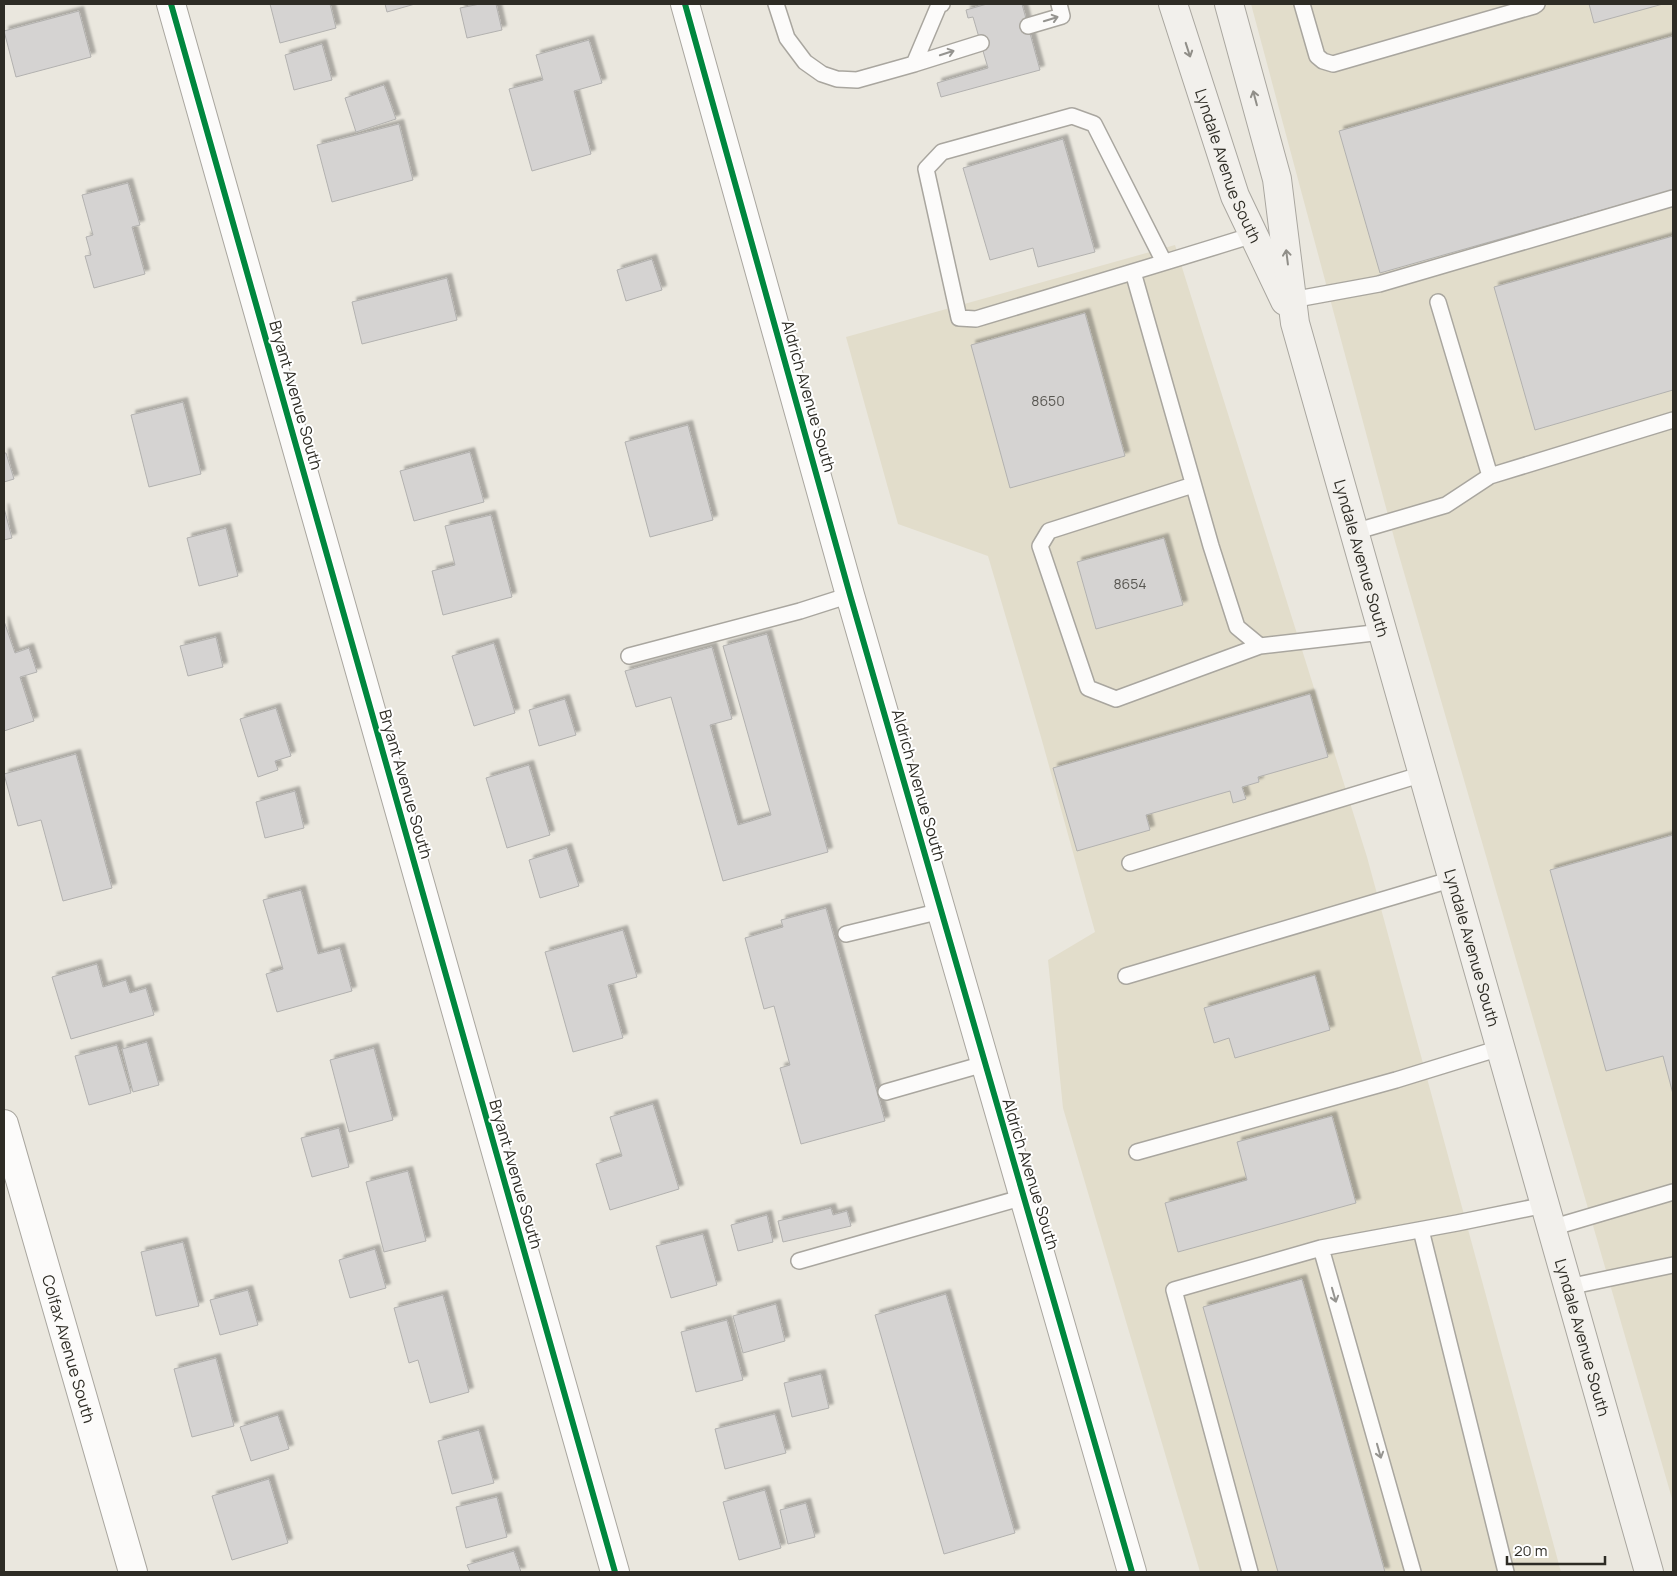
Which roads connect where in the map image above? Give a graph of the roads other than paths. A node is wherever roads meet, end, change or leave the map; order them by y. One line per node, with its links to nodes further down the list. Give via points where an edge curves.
1 (171, 4): 47 (street, Bryant Avenue South)
2 (685, 4): 23 (street, Aldrich Avenue South)
3 (776, 4): 12 (lane, via 787,38 805,62 822,74 857,80)
4 (940, 4): 12 (lane)
5 (1059, 4): 10 (lane, one-way to 5, via 1062,16)
6 (1174, 4): 14 (main road, Lyndale Avenue South, one-way to 14, via 1235,196)
7 (1229, 4): 18 (main road, Lyndale Avenue South, one-way to 7, via 1277,179)
8 (1302, 4): 9 (lane, via 1317,56 1333,64)
9 (1537, 4)
10 (1028, 26)
11 (981, 43): 12 (lane, one-way to 11)
12 (914, 64)
13 (1673, 198): 18 (lane)
14 (1253, 235): 15 (lane); 18 (main road, Lyndale Avenue South)
15 (1164, 262): 16 (lane); 16 (lane, via 1094,124 1072,116 942,152 926,169 959,318 976,320)
16 (1133, 272): 21 (lane)
17 (1438, 302): 20 (lane)
18 (1290, 308): 22 (main road, Lyndale Avenue South)
19 (1673, 420): 20 (lane)
20 (1490, 476): 22 (lane, via 1446,505)
21 (1193, 485): 25 (lane, via 1237,627); 25 (lane, via 1049,531 1040,546 1088,688 1116,699)
22 (1354, 532): 24 (main road, Lyndale Avenue South)
23 (850, 595): 26 (lane); 30 (street, Aldrich Avenue South)
24 (1382, 632): 25 (lane); 27 (main road, Lyndale Avenue South)
25 (1260, 646)
26 (629, 656)
27 (1423, 774): 28 (lane); 29 (main road, Lyndale Avenue South)
28 (1130, 863)
29 (1453, 879): 32 (lane); 33 (main road, Lyndale Avenue South)
30 (941, 911): 31 (lane); 34 (street, Aldrich Avenue South)
31 (846, 934)
32 (1126, 976)
33 (1500, 1048): 37 (lane); 40 (main road, Lyndale Avenue South)
34 (984, 1064): 35 (lane); 39 (street, Aldrich Avenue South)
35 (886, 1092)
36 (4, 1124): 46 (street, Colfax Avenue South)
37 (1137, 1152)
38 (1673, 1192): 40 (lane)
39 (1024, 1197): 43 (lane); 48 (street, Aldrich Avenue South)
40 (1548, 1216): 41 (lane); 45 (main road, Lyndale Avenue South)
41 (1421, 1230): 42 (lane); 51 (lane)
42 (1321, 1248): 49 (lane, via 1174,1290); 50 (lane, one-way to 50)
43 (799, 1261)
44 (1673, 1265): 45 (lane)
45 (1568, 1287): 52 (main road, Lyndale Avenue South)
46 (133, 1572)
47 (615, 1572)
48 (1132, 1572)
49 (1250, 1572)
50 (1413, 1572)
51 (1506, 1572)
52 (1649, 1572)

